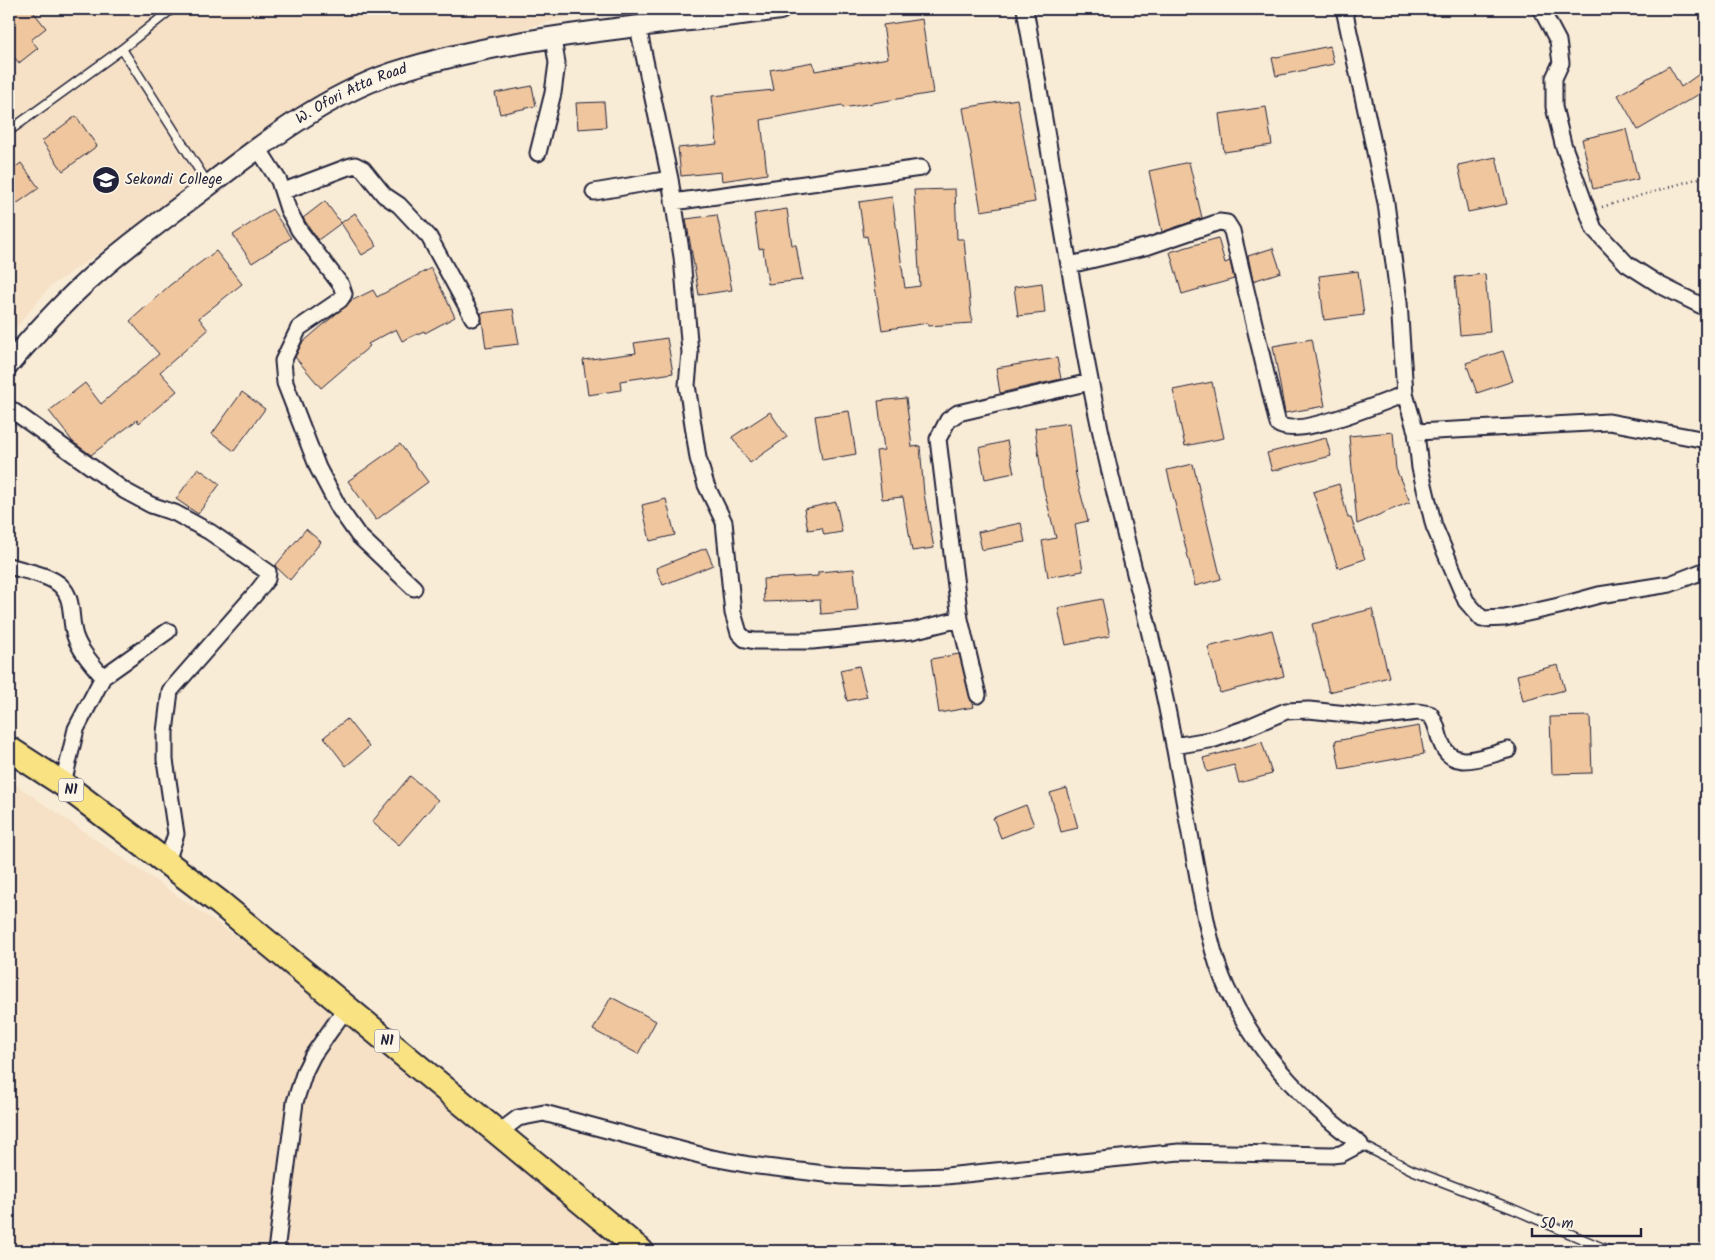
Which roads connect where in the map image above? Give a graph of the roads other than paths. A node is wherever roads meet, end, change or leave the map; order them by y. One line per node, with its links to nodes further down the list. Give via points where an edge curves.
1 (172, 9): 8 (lane)
2 (780, 9): 6 (main road, W. Ofori Atta Road)
3 (1025, 9): 18 (street)
4 (1344, 9): 23 (street, via 1386,203 1399,302)
5 (1542, 9): 19 (street, via 1558,40 1561,63 1554,78 1554,107 1563,144 1594,229 1627,264)
6 (638, 27): 7 (main road, W. Ofori Atta Road); 13 (street)
7 (553, 39): 10 (main road, W. Ofori Atta Road, via 444,59 362,85); 11 (street, via 557,63)
8 (122, 49): 9 (lane); 14 (lane)
9 (9, 131)
10 (258, 148): 14 (main road, W. Ofori Atta Road); 15 (street)
11 (538, 152)
12 (921, 168): 17 (street)
13 (670, 179): 16 (street); 17 (street)
14 (208, 185): 21 (main road, W. Ofori Atta Road, via 85,283)
15 (284, 191): 20 (street, via 355,165 362,169 375,186 429,237); 29 (street, via 299,230 341,285 344,294 299,328 283,361 285,383 318,468 339,508 358,535)
16 (594, 192)
17 (673, 202): 30 (street, via 682,257 690,353 687,385 692,423 706,485 724,522 733,613 739,633 745,639 755,641 812,641 912,632)
18 (1070, 265): 22 (street); 23 (street, via 1149,246 1219,222 1227,223 1232,231 1278,424 1292,430 1314,426)
19 (1706, 308)
20 (473, 318)
21 (9, 364)
22 (1090, 382): 30 (street, via 958,413 942,430 938,439); 34 (street)
23 (1405, 394): 25 (street)
24 (9, 408): 40 (street, via 125,491 210,532 268,572 267,579 256,593 170,691 165,732 166,760 176,834)
25 (1416, 432): 26 (street, via 1609,422); 28 (street, via 1420,468 1434,526 1466,601 1482,619 1505,618 1599,594 1670,584)
26 (1706, 440)
27 (9, 566): 32 (street, via 59,584 70,600 75,636)
28 (1706, 570)
29 (414, 588)
30 (960, 619): 33 (street)
31 (168, 631): 32 (street)
32 (103, 678): 38 (street, via 76,729)
33 (978, 695)
34 (1174, 746): 36 (street, via 1222,736 1286,711 1309,710 1376,717 1418,712 1430,714 1438,726 1445,754 1454,760 1465,761); 43 (street, via 1204,907 1226,986 1254,1037 1276,1066 1327,1120)
35 (9, 749): 38 (highway, N1)
36 (1508, 750)
37 (9, 766): 39 (highway, N1)
38 (63, 784): 39 (highway, N1)
39 (130, 835): 40 (highway, N1)
40 (167, 862): 41 (highway, N1)
41 (347, 1007): 42 (highway, N1); 44 (street, via 305,1071 294,1102)
42 (497, 1134): 43 (street, via 518,1118 544,1114 715,1158 842,1176 890,1178 946,1176 1179,1152 1332,1155); 45 (highway, N1)
43 (1360, 1144): 46 (lane, via 1412,1170)
44 (276, 1251)
45 (641, 1251)
46 (1610, 1251)

